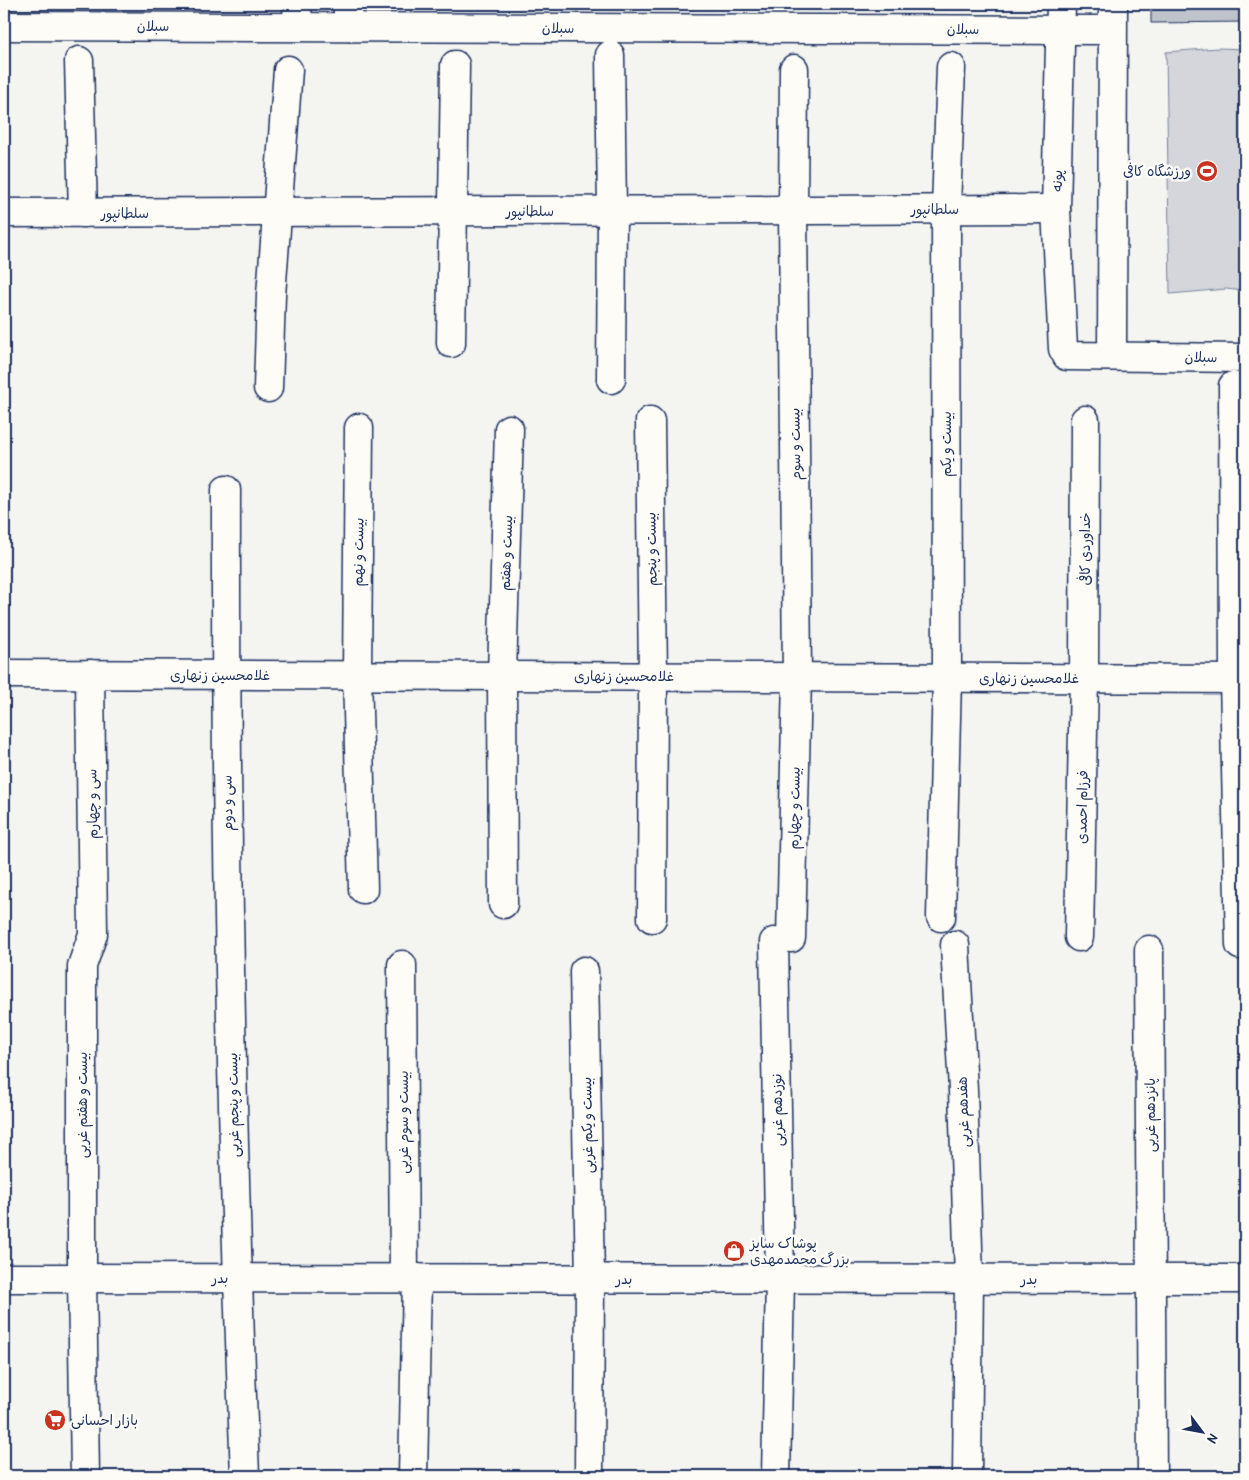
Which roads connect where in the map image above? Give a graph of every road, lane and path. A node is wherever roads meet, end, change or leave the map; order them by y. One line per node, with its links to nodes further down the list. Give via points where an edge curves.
1 (298, 15): 2 (street, سبلان); 5 (street, سبلان)
2 (348, 15): 3 (street, سبلان)
3 (1061, 17): 4 (street, سبلان); 13 (street, پونه)
4 (1112, 17): 22 (street)
5 (4, 26)
6 (610, 55): 16 (street)
7 (79, 60): 19 (street)
8 (455, 65): 15 (street)
9 (951, 67): 12 (street, بیست و یکم)
10 (794, 69): 14 (street, بیست و سوم)
11 (288, 70): 17 (street)
12 (946, 209): 13 (street, سلطانپور); 14 (street, سلطانپور); 39 (street, بیست و یکم)
13 (1056, 209): 21 (street, پونه, via 1063,349)
14 (793, 210): 16 (street, سلطانپور); 38 (street, بیست و سوم)
15 (452, 211): 16 (street, سلطانپور); 17 (street, سلطانپور); 20 (street)
16 (612, 211): 24 (street)
17 (277, 212): 19 (street, سلطانپور); 26 (street)
18 (4, 213): 19 (street, سلطانپور)
19 (83, 213)
20 (451, 343)
21 (1067, 356): 22 (street, سبلان)
22 (1112, 356): 23 (street, سبلان)
23 (1245, 358)
24 (611, 379)
25 (1233, 386): 41 (street)
26 (268, 388)
27 (1085, 420): 40 (street, خداوردی کافی)
28 (650, 421): 37 (street, بیست و پنجم)
29 (359, 428): 35 (street, بیست و نهم)
30 (509, 429): 36 (street, بیست و هفتم)
31 (226, 490): 34 (street, سی و دوم)
32 (4, 674): 33 (street, غلامحسین زنهاری)
33 (90, 674): 34 (street, غلامحسین زنهاری); 47 (street, سی و چهارم)
34 (226, 675): 35 (street, غلامحسین زنهاری); 46 (street, سی و دوم)
35 (357, 676): 36 (street, غلامحسین زنهاری); 42 (street, بیست و نهم)
36 (502, 676): 37 (street, غلامحسین زنهاری); 43 (street, بیست و هفتم)
37 (652, 676): 38 (street, غلامحسین زنهاری); 45 (street, بیست و پنجم)
38 (797, 677): 39 (street, غلامحسین زنهاری); 49 (street, بیست و چهارم)
39 (947, 678): 40 (street, غلامحسین زنهاری); 44 (street, بیست و یکم)
40 (1084, 678): 41 (street, غلامحسین زنهاری); 48 (street, فرزام احمدی)
41 (1240, 679): 51 (street)
42 (363, 889)
43 (503, 904)
44 (941, 917)
45 (652, 918)
46 (230, 932): 57 (street, بیست و پنجم غربی)
47 (93, 934): 56 (street, بیست و هفتم غربی, via 82,966)
48 (1080, 937)
49 (782, 940): 60 (street, نوزدهم غربی)
50 (955, 945): 61 (street, هفدهم غربی)
51 (1240, 945)
52 (1149, 950): 62 (street, پانزدهم غربی)
53 (402, 965): 58 (street, بیست و سوم غربی)
54 (584, 971): 59 (street, بیست و یکم غربی)
55 (4, 1278): 56 (street, بدر)
56 (82, 1278): 57 (street, بدر); 64 (street, بیست و هفتم غربی)
57 (237, 1278): 58 (street, بدر); 65 (street, بیست و پنجم غربی)
58 (411, 1278): 59 (street, بدر); 66 (street, بیست و سوم غربی)
59 (590, 1278): 60 (street, بدر); 67 (street, بیست و یکم غربی)
60 (780, 1279): 61 (street, بدر); 68 (street, نوزدهم غربی)
61 (970, 1279): 62 (street, بدر); 69 (street, هفدهم غربی)
62 (1151, 1279): 63 (street, بدر); 70 (street, پانزدهم غربی)
63 (1245, 1279)
64 (85, 1476)
65 (245, 1476)
66 (413, 1476)
67 (589, 1476)
68 (776, 1476)
69 (968, 1476)
70 (1152, 1476)

